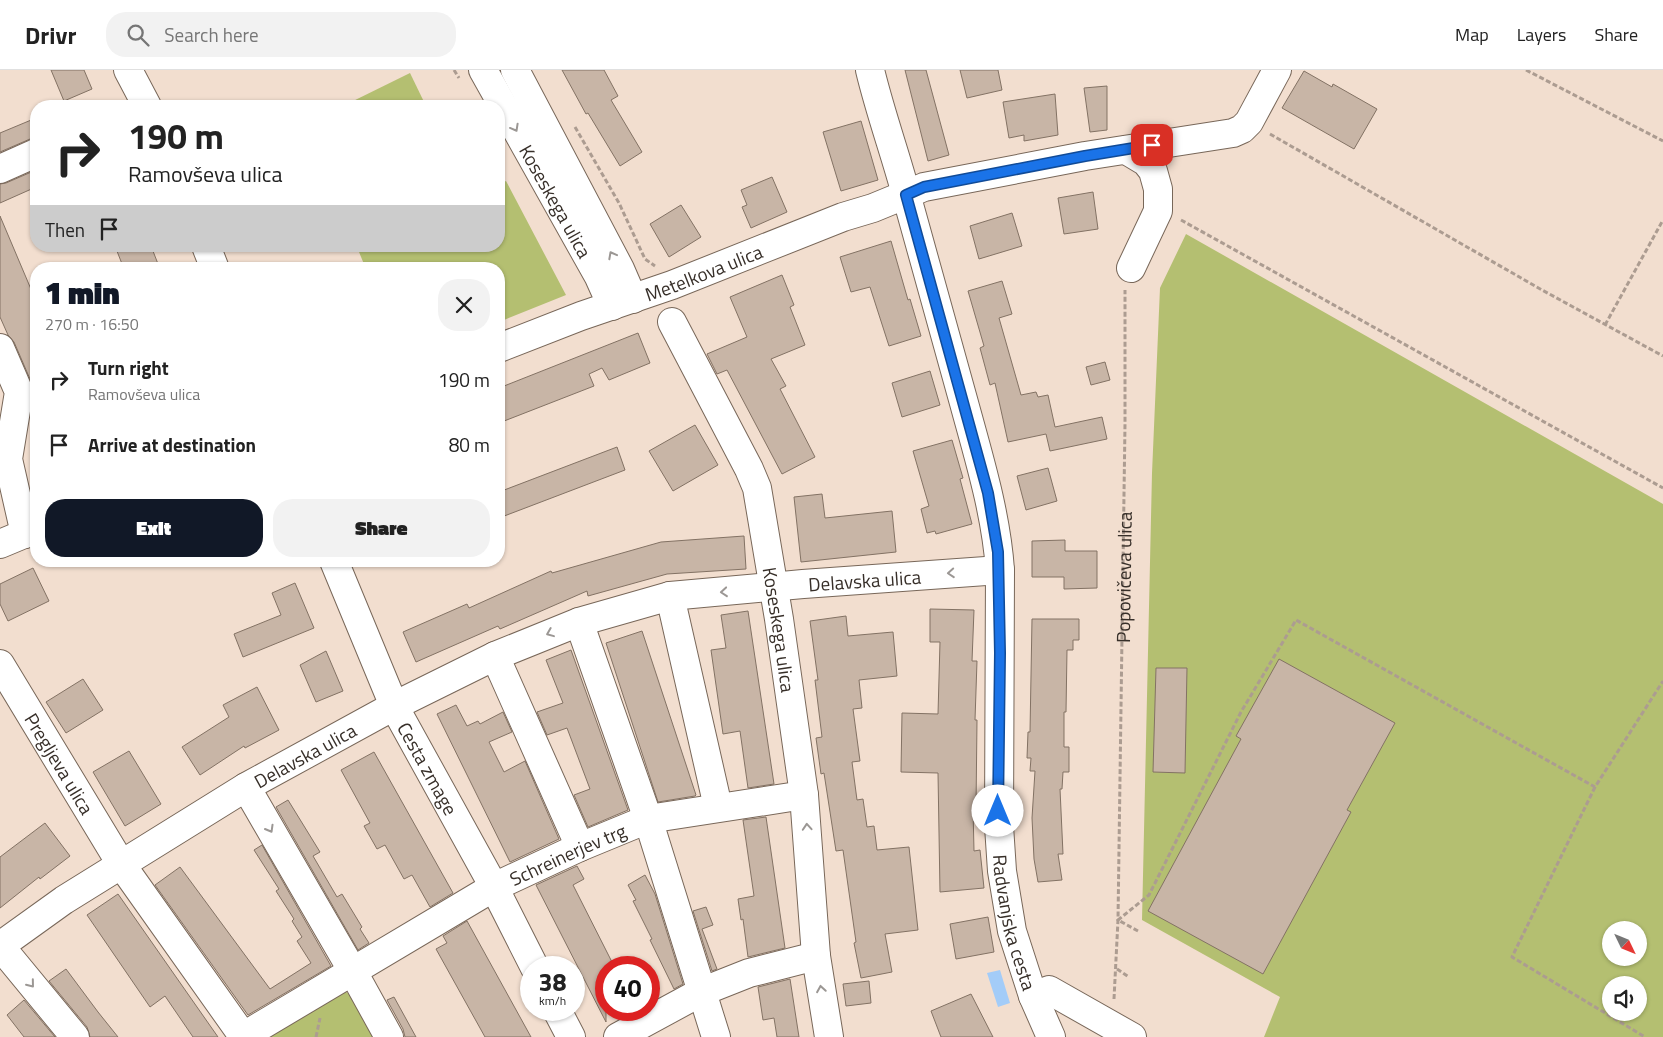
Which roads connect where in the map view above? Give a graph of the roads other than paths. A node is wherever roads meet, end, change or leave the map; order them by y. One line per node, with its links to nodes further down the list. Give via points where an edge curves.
1 (128, 70): 6 (street)
2 (483, 70): 7 (street, Koseskega ulica, one-way to 7)
3 (515, 70): 14 (street, Koseskega ulica, one-way to 3, via 620,269)
4 (870, 70): 12 (street, Radvanjska cesta)
5 (1277, 70): 9 (street, Metelkova ulica, via 1242,129)
6 (144, 100)
7 (500, 100)
8 (505, 110): 14 (street, Koseskega ulica, one-way to 14, via 598,277)
9 (1126, 150): 12 (street, Metelkova ulica, via 924,187); 13 (street, via 1146,162 1153,171 1158,189 1158,211)
10 (30, 156): 11 (street)
11 (0, 169)
12 (906, 195): 14 (street, Metelkova ulica); 22 (street, Radvanjska cesta, via 988,493)
13 (1131, 268)
14 (622, 303): 16 (street, Metelkova ulica)
15 (672, 322): 23 (street, Koseskega ulica, via 757,488)
16 (505, 346)
17 (0, 348): 18 (street, via 19,392 8,458)
18 (30, 529)
19 (30, 532): 20 (street)
20 (0, 544)
21 (336, 567): 28 (street, Cesta zmage)
22 (1000, 570): 23 (street, Delavska ulica, one-way to 23); 41 (street, Radvanjska cesta, via 998,826 1012,931)
23 (773, 588): 24 (street, Delavska ulica, one-way to 24); 30 (street, Koseskega ulica)
24 (670, 596): 25 (street, Delavska ulica); 31 (street)
25 (579, 622): 26 (street, Delavska ulica, one-way to 26); 32 (street)
26 (495, 656): 28 (street, Delavska ulica); 33 (street)
27 (0, 664): 34 (street, Pregljeva ulica)
28 (394, 706): 29 (street, Delavska ulica); 35 (street, Cesta zmage)
29 (246, 787): 34 (street, Delavska ulica); 39 (street, one-way to 39)
30 (804, 795): 31 (street, Schreinerjev trg); 38 (street, Koseskega ulica, one-way to 30)
31 (718, 807): 32 (street, Schreinerjev trg)
32 (648, 819): 33 (street, Schreinerjev trg); 40 (street)
33 (580, 847): 35 (street, Schreinerjev trg)
34 (121, 864): 36 (street, Delavska ulica); 44 (street)
35 (494, 887): 37 (street, Cesta zmage); 39 (street, Schreinerjev trg)
36 (0, 946): 45 (street, one-way to 45)
37 (529, 956)
38 (816, 956): 40 (street, via 749,973); 50 (street, Koseskega ulica, one-way to 38)
39 (352, 970): 44 (street, Schreinerjev trg); 46 (street)
40 (701, 992): 48 (street); 49 (street)
41 (1033, 996): 43 (street, via 1049,990); 51 (street, Radvanjska cesta)
42 (563, 1021): 47 (street)
43 (1122, 1032)
44 (242, 1036)
45 (75, 1037)
46 (389, 1037)
47 (571, 1037)
48 (618, 1037)
49 (716, 1037)
50 (829, 1037)
51 (1049, 1037)

